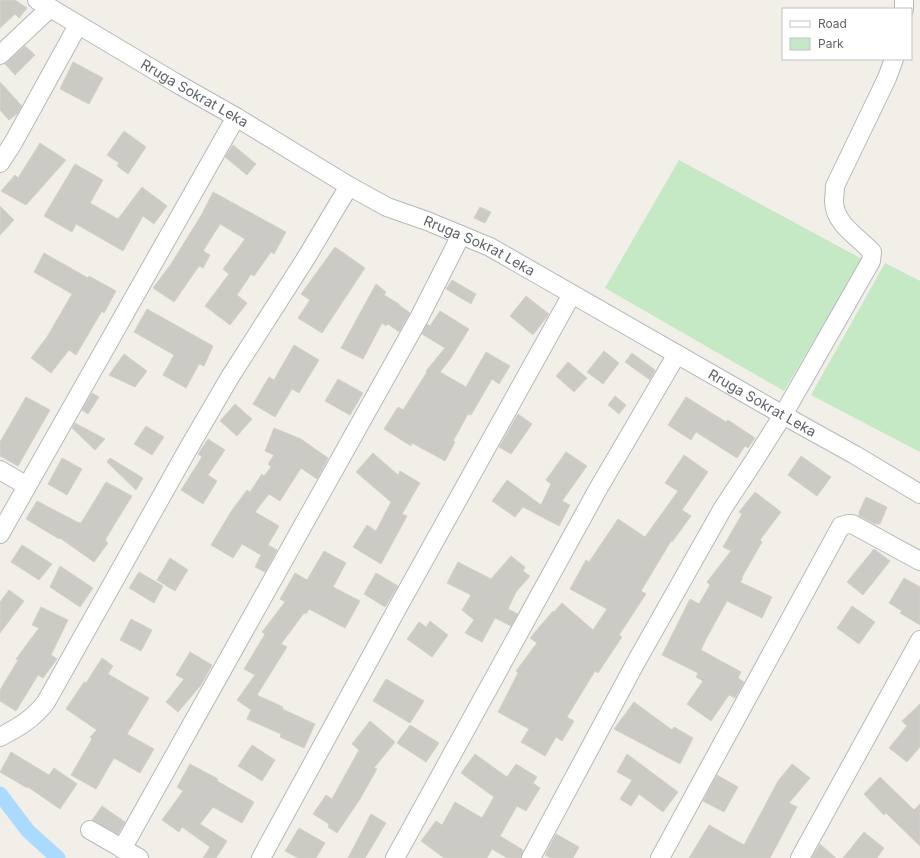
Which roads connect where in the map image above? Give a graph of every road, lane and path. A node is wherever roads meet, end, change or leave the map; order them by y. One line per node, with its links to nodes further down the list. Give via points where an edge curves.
1 (44, 4): 2 (street, Rruga Sokrat Leka); 3 (street)
2 (78, 25): 5 (street, Rruga Sokrat Leka); 6 (street)
3 (0, 55)
4 (894, 60): 11 (street, via 835,186 834,204 838,217 872,252 871,261)
5 (236, 116): 7 (street, Rruga Sokrat Leka); 13 (street)
6 (0, 163)
7 (349, 186): 8 (street, Rruga Sokrat Leka, via 387,207); 18 (street, via 191,442 46,702 29,720)
8 (461, 235): 9 (street, Rruga Sokrat Leka, via 490,247); 20 (street, via 419,318)
9 (572, 294): 10 (street, Rruga Sokrat Leka); 22 (street)
10 (677, 354): 11 (street, Rruga Sokrat Leka); 23 (street, via 598,489)
11 (783, 415): 14 (street, Rruga Sokrat Leka); 24 (street, via 722,508)
12 (0, 470): 13 (street)
13 (27, 486): 15 (street)
14 (920, 494)
15 (0, 534)
16 (920, 561): 25 (street, via 852,524 842,526)
17 (920, 640): 26 (street)
18 (0, 737)
19 (90, 830): 20 (street)
20 (122, 849): 21 (street)
21 (139, 858)
22 (261, 858)
23 (395, 858)
24 (531, 858)
25 (660, 858)
26 (800, 858)

